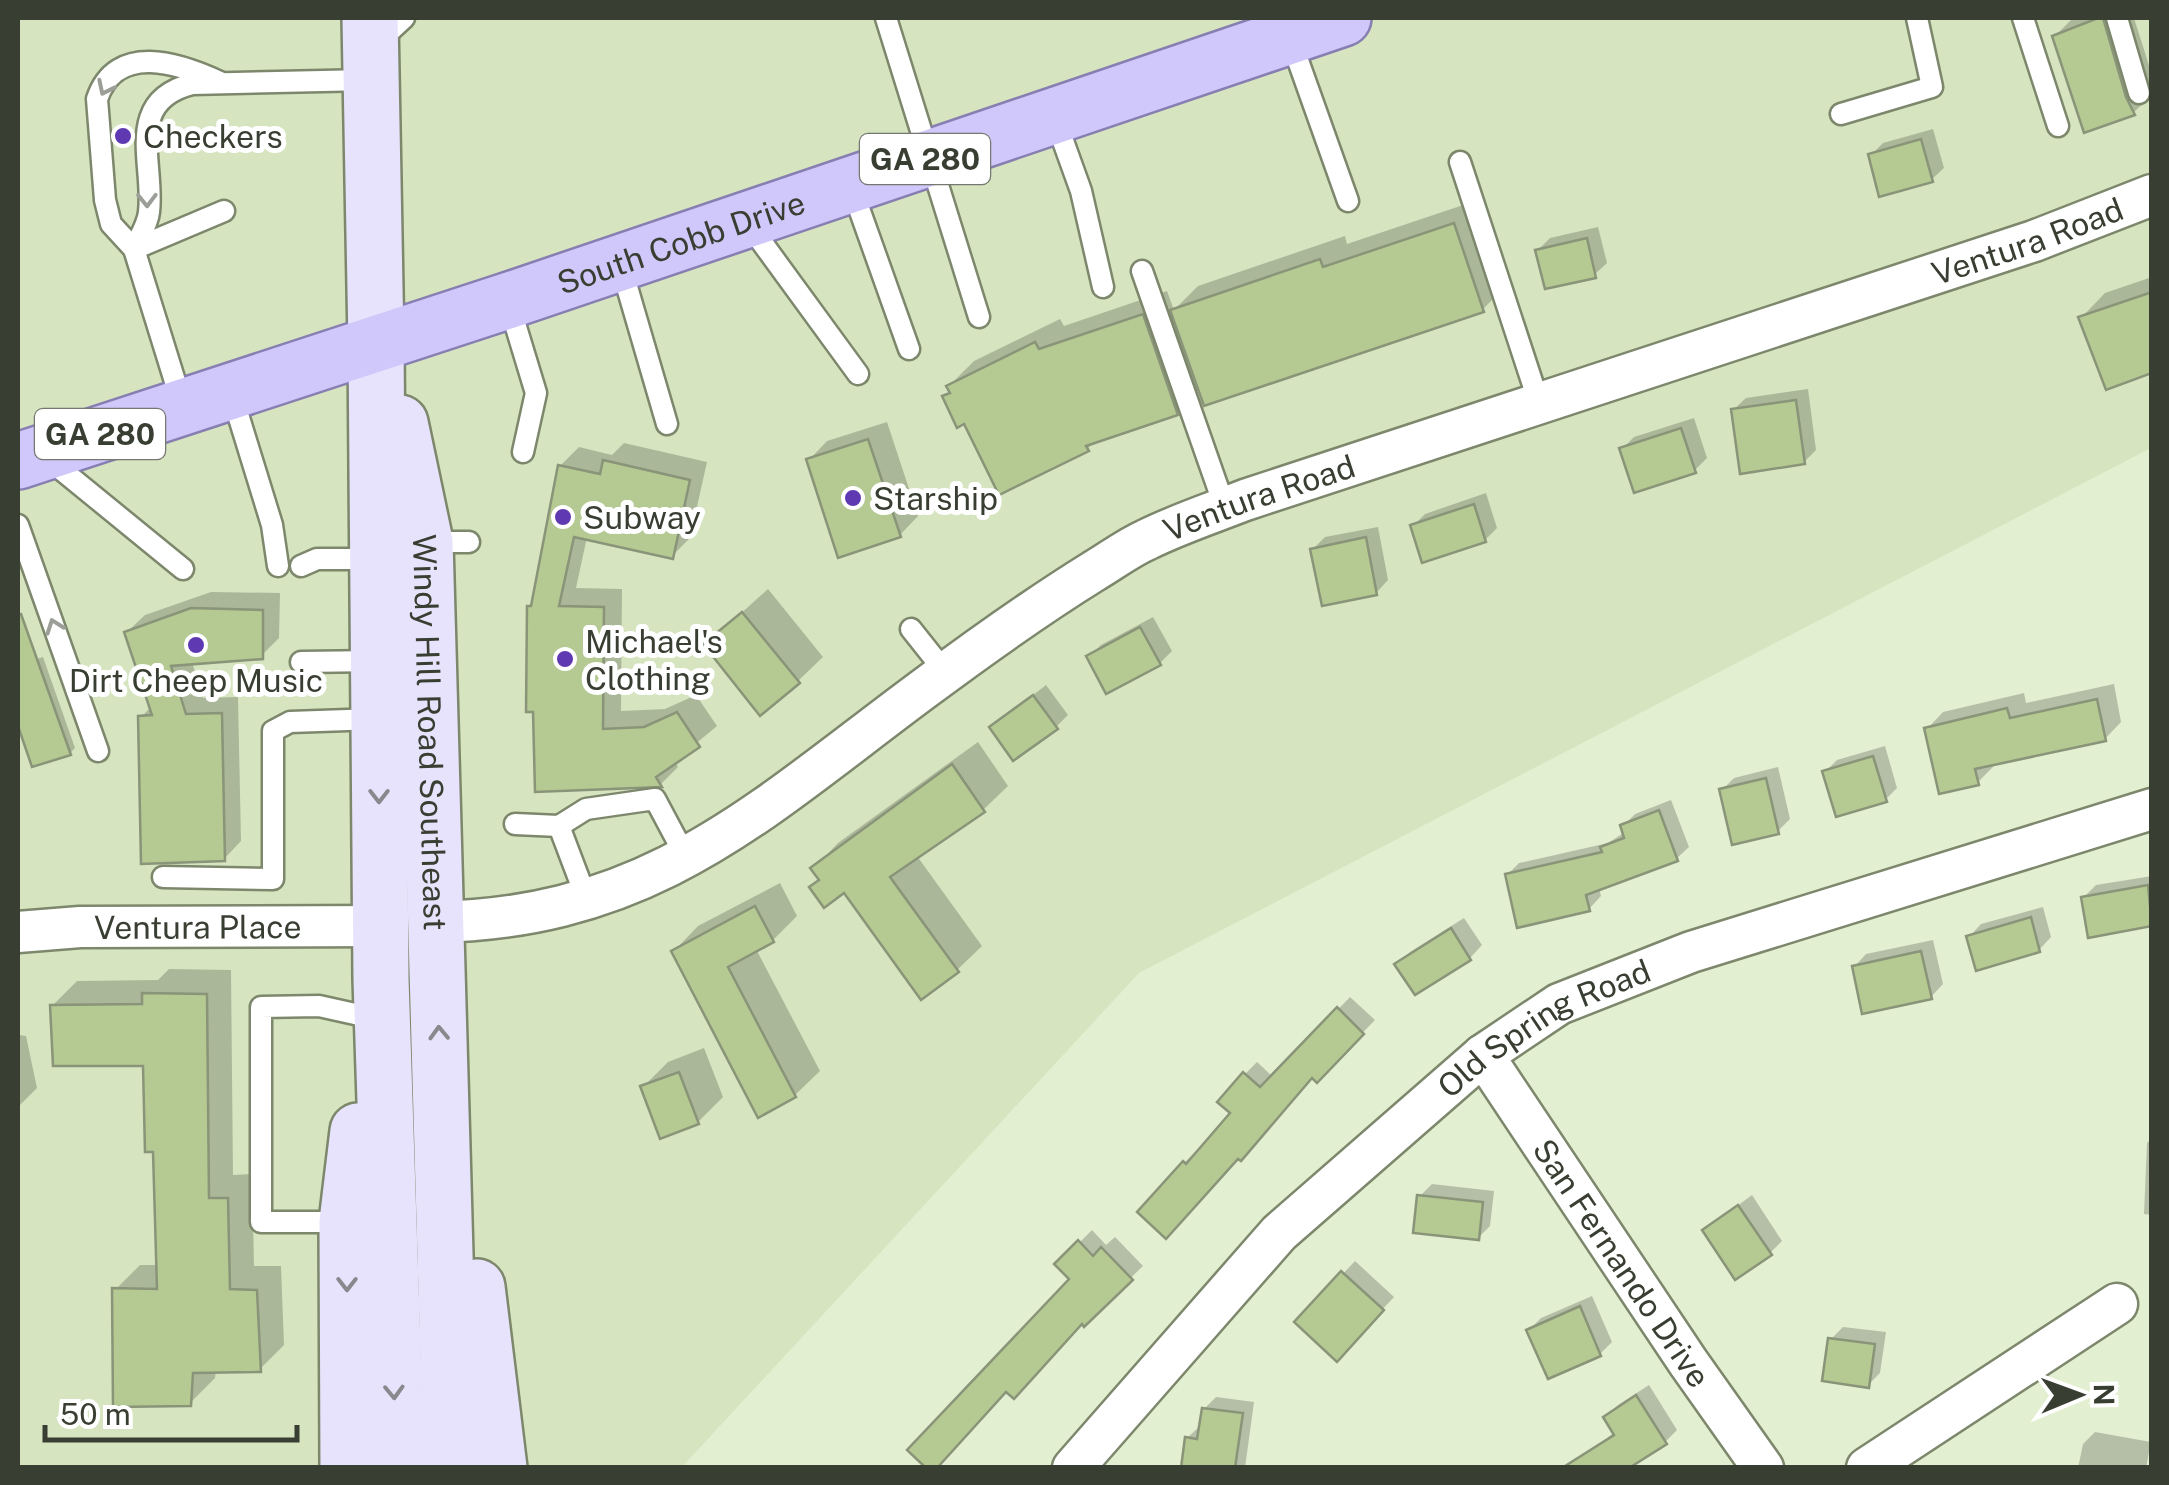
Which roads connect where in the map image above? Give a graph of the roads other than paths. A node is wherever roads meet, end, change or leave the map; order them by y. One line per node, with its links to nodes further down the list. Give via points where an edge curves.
1 (886, 18): 13 (lane)
2 (1343, 18): 6 (main road, South Cobb Drive / GA 280)
3 (1917, 18): 10 (lane, via 1932,87)
4 (2023, 18): 12 (lane)
5 (2117, 18): 9 (lane)
6 (1289, 36): 11 (main road, South Cobb Drive / GA 280); 17 (lane)
7 (379, 42): 8 (lane); 26 (main road, Windy Hill Road Southeast)
8 (220, 82): 20 (lane, one-way to 20, via 177,87 150,120 149,214); 20 (lane, one-way to 20, via 184,66 136,62 116,69 101,86 97,116 105,200 111,224)
9 (2139, 92)
10 (1841, 114)
11 (1054, 115): 13 (main road, South Cobb Drive / GA 280); 23 (lane, via 1081,191)
12 (2058, 126)
13 (928, 158): 15 (main road, South Cobb Drive / GA 280); 25 (lane)
14 (1460, 162): 30 (lane)
15 (850, 184): 19 (main road, South Cobb Drive / GA 280); 27 (lane)
16 (2152, 195): 30 (street, Ventura Road, via 2034,241)
17 (1348, 201)
18 (224, 211): 20 (lane)
19 (746, 220): 21 (main road, South Cobb Drive / GA 280); 28 (lane)
20 (134, 248): 29 (lane)
21 (620, 262): 24 (main road, South Cobb Drive / GA 280); 31 (lane)
22 (1142, 271): 34 (lane)
23 (1103, 287)
24 (508, 301): 26 (main road, South Cobb Drive / GA 280); 32 (lane, via 536,393)
25 (979, 317)
26 (376, 344): 29 (main road, South Cobb Drive / GA 280); 36 (main road, Windy Hill Road Southeast, via 401,427)
27 (910, 348)
28 (858, 374)
29 (207, 400): 33 (main road, South Cobb Drive / GA 280); 37 (lane, via 272,525)
30 (1539, 403): 34 (street, Ventura Road)
31 (667, 424)
32 (524, 452)
33 (29, 457): 39 (lane)
34 (1225, 508): 43 (street, Ventura Road, via 1144,540)
35 (18, 525): 45 (lane, one-way to 35)
36 (424, 548): 38 (lane); 41 (main road, Windy Hill Road Southeast); 52 (main road, Windy Hill Road Southeast)
37 (278, 566)
38 (300, 566)
39 (183, 569)
40 (911, 629): 43 (lane)
41 (378, 661): 42 (lane); 44 (main road, Windy Hill Road Southeast)
42 (300, 662)
43 (946, 673): 49 (street, Ventura Road)
44 (378, 720): 50 (lane, via 290,722 273,732 273,878); 53 (main road, Windy Hill Road Southeast, one-way to 53)
45 (98, 751)
46 (2152, 809): 56 (street, Old Spring Road, via 1690,952 1559,1004)
47 (516, 824): 48 (lane)
48 (559, 826): 49 (lane, via 586,809 655,799); 51 (lane)
49 (687, 859): 51 (street, Ventura Road)
50 (162, 877)
51 (586, 900): 52 (street, Ventura Road, via 506,918)
52 (434, 922): 57 (main road, Windy Hill Road Southeast, one-way to 52)
53 (380, 926): 54 (street, Ventura Place); 55 (main road, Windy Hill Road Southeast)
54 (18, 932)
55 (377, 999): 58 (main road, Windy Hill Road Southeast); 58 (lane, via 261,1007 261,1222); 61 (main road, Windy Hill Road Southeast, one-way to 61)
56 (1482, 1055): 64 (street, Old Spring Road, via 1279,1233); 65 (street, San Fernando Drive)
57 (443, 1130): 62 (main road, Windy Hill Road Southeast); 63 (main road, Windy Hill Road Southeast, via 482,1318)
58 (346, 1222): 60 (main road, Windy Hill Road Southeast, one-way to 60)
59 (2118, 1304): 66 (street)
60 (348, 1468)
61 (397, 1468)
62 (451, 1468)
63 (499, 1468)
64 (1074, 1468)
65 (1763, 1468)
66 (1867, 1468)

